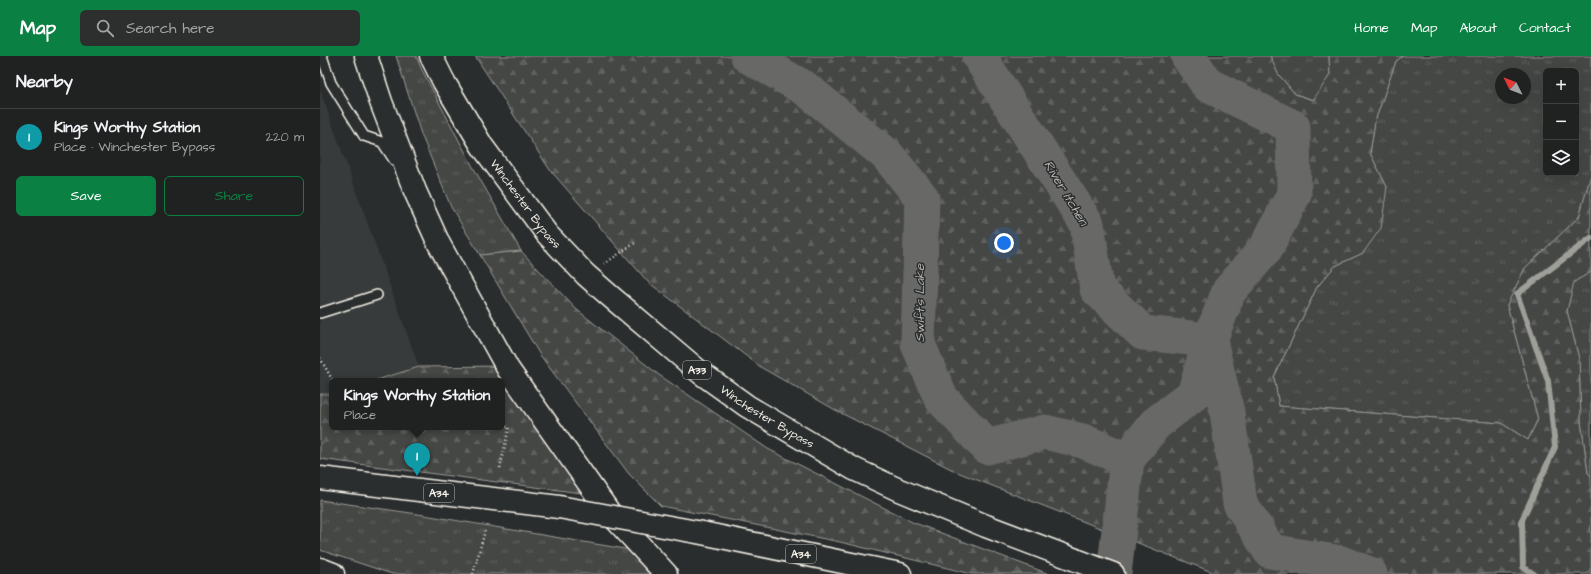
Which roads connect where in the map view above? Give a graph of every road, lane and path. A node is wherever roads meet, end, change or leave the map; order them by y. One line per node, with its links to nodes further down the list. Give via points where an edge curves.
1 (322, 56): 4 (lane, via 331,83 364,136 382,142)
2 (366, 56): 4 (main road)
3 (431, 56): 6 (main road, Winchester Bypass / A33, via 482,146 547,234)
4 (415, 191): 18 (main road, via 439,244 508,369 609,512)
5 (635, 243): 6 (path)
6 (586, 275): 20 (main road, Winchester Bypass / A33, via 701,373 747,406 799,438 854,469 899,490)
7 (377, 294): 8 (lane)
8 (320, 313)
9 (320, 358): 10 (path)
10 (331, 378)
11 (505, 426): 12 (path, via 510,427)
12 (500, 468)
13 (320, 478): 19 (main road, A34, bridge, via 559,507 702,533)
14 (485, 531): 17 (path)
15 (320, 569): 16 (main road)
16 (333, 574)
17 (473, 574)
18 (666, 574)
19 (900, 574)
20 (1113, 574)

